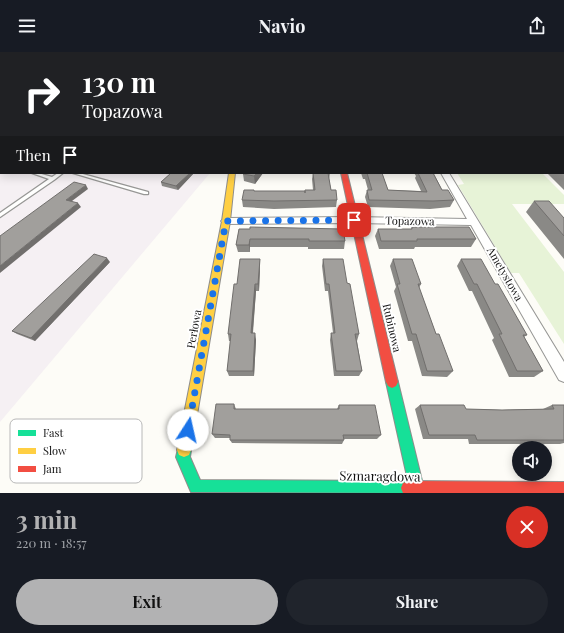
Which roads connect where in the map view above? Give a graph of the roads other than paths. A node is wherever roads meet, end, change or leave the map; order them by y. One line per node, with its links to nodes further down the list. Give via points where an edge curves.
1 (37, 174): 7 (lane)
2 (60, 174): 7 (lane)
3 (79, 174): 8 (lane)
4 (232, 174): 11 (street, Perłowa)
5 (344, 174): 10 (street, Rubinowa)
6 (446, 174): 12 (street, Ametystowa)
7 (53, 179): 9 (lane)
8 (146, 193)
9 (0, 215)
10 (354, 220): 11 (street, Topazowa); 12 (street, Topazowa); 15 (street, Rubinowa)
11 (226, 221): 14 (street, Perłowa, via 183,457)
12 (474, 222): 13 (street, Ametystowa)
13 (564, 375)
14 (196, 487): 15 (street, Szmaragdowa)
15 (417, 489): 16 (street, Szmaragdowa)
16 (564, 489)

